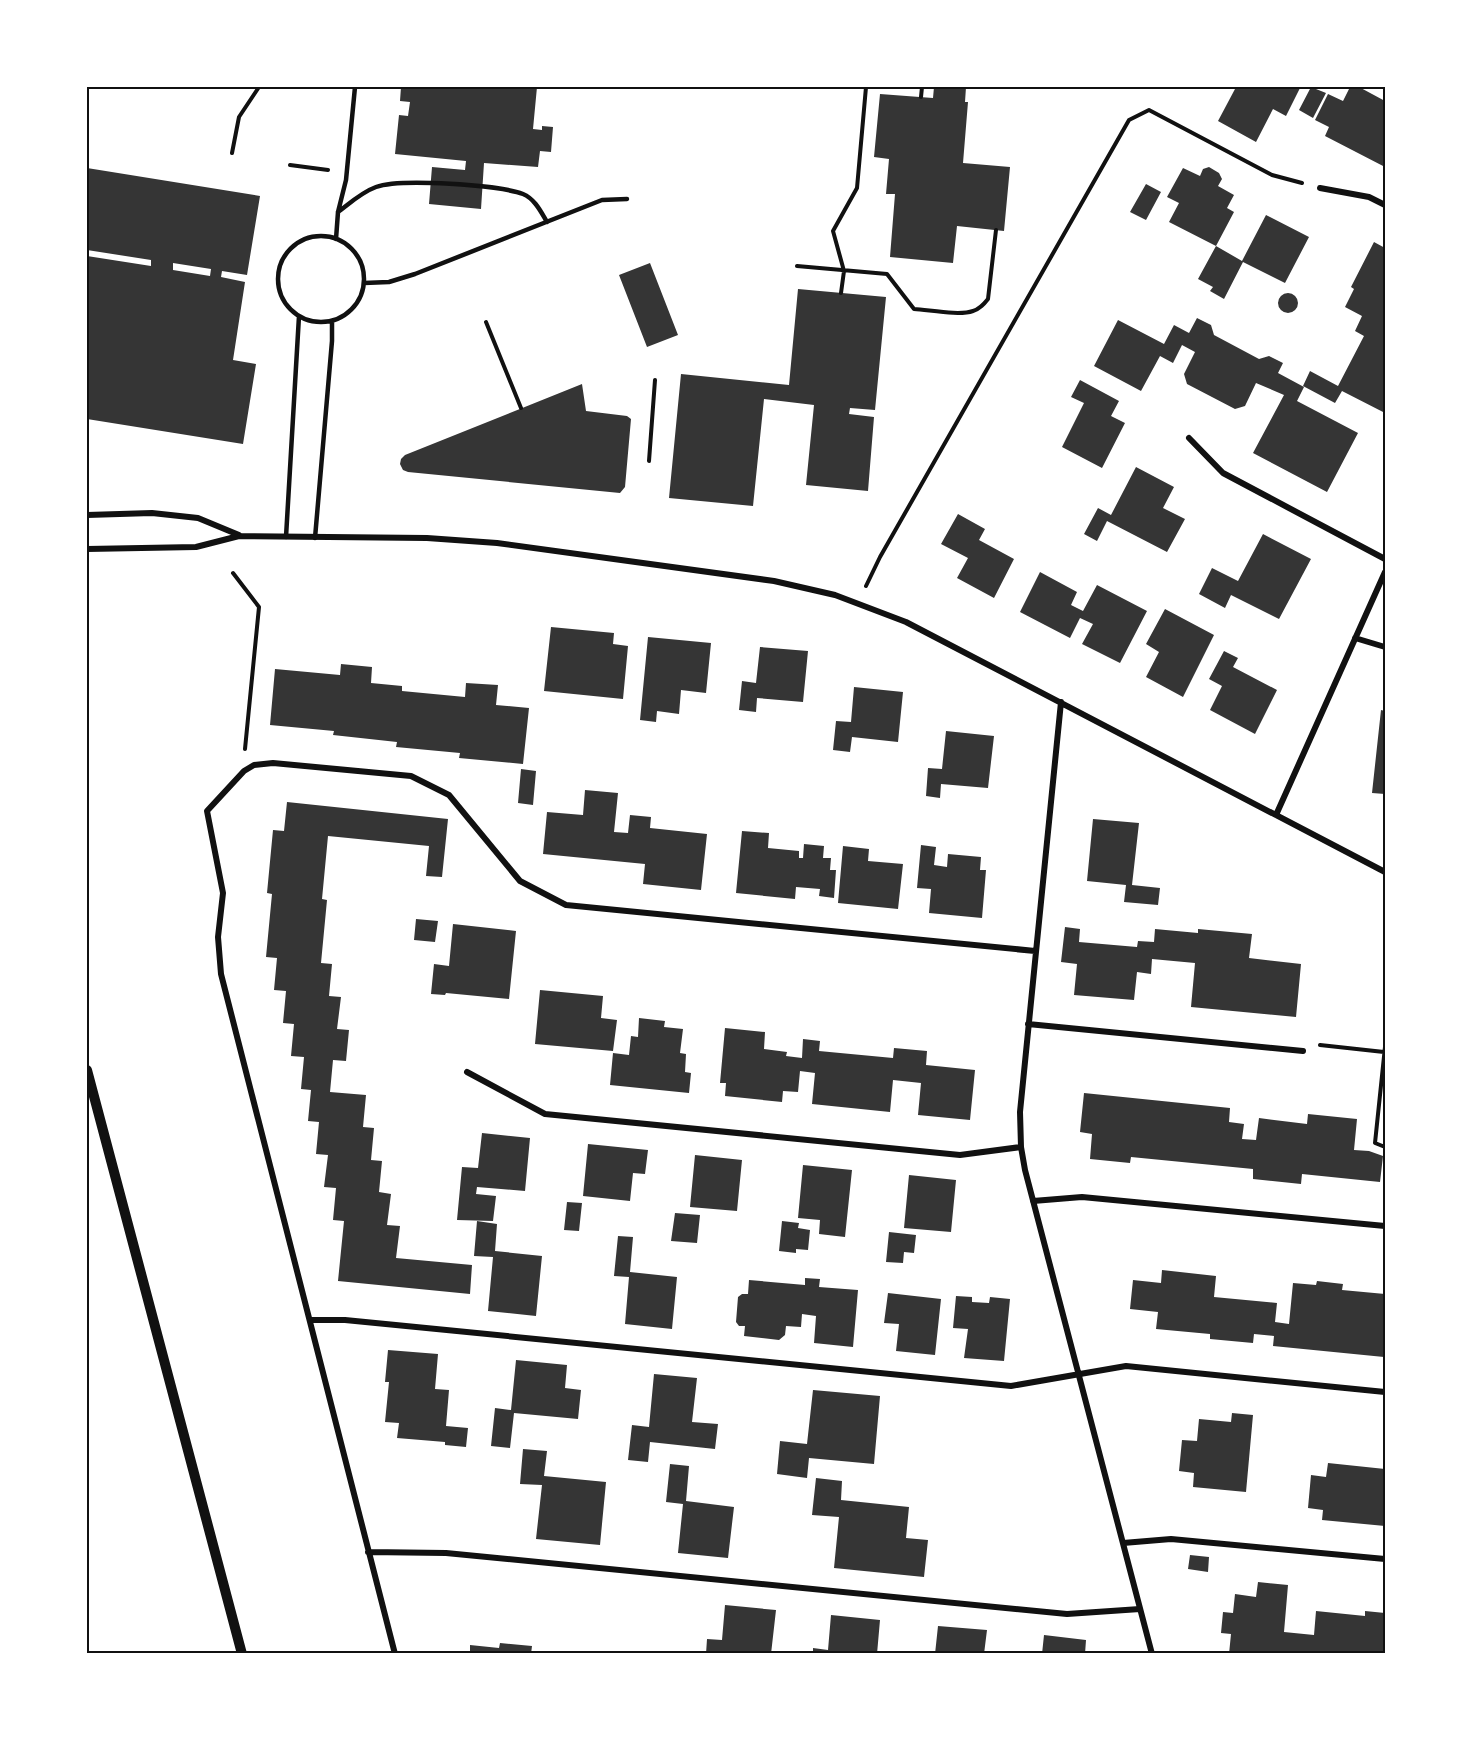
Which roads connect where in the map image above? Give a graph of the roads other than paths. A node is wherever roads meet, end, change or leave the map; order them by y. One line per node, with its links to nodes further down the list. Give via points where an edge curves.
1 (355, 87): 5 (lane, via 347,171)
2 (1320, 188): 4 (street, via 1369,197)
3 (627, 199): 6 (lane, via 603,200)
4 (1385, 205)
5 (338, 212): 6 (lane, via 376,187 396,182 430,183 525,195); 7 (lane)
6 (547, 222): 8 (lane, via 415,274 389,282)
7 (336, 239): 8 (lane, via 357,256); 9 (lane, via 307,238 291,249 281,263 279,290)
8 (364, 283): 10 (lane, via 354,308)
9 (298, 316): 10 (lane, via 315,322); 14 (lane)
10 (332, 321): 15 (lane)
11 (1189, 438): 17 (street, via 1223,473)
12 (87, 515): 13 (street, via 152,513 198,518)
13 (239, 536): 14 (street); 16 (street, via 196,547)
14 (286, 537): 15 (street)
15 (315, 538): 21 (street, via 427,538 498,543 815,589 906,622)
16 (87, 549)
17 (1385, 559)
18 (1385, 572): 19 (street)
19 (1356, 638): 20 (street); 22 (street)
20 (1385, 646)
21 (1061, 702): 22 (street); 24 (street)
22 (1276, 815): 23 (street)
23 (1385, 872)
24 (1035, 951): 25 (street); 32 (street, via 567,905 520,881 449,795 411,776 273,763 254,765 207,811 223,893 218,937 221,974)
25 (1028, 1024): 26 (street); 29 (street)
26 (1303, 1051)
27 (87, 1070): 39 (street)
28 (467, 1072): 29 (street, via 545,1114 960,1155)
29 (1021, 1147): 30 (street)
30 (1033, 1201): 31 (street, via 1082,1197); 33 (street)
31 (1385, 1226)
32 (310, 1320): 33 (street, via 345,1320 1011,1386); 36 (street)
33 (1078, 1375): 34 (street, via 1126,1366); 35 (street)
34 (1385, 1392)
35 (1123, 1543): 37 (street, via 1171,1539); 38 (street)
36 (368, 1552): 38 (street, via 446,1553 1066,1614); 40 (street)
37 (1385, 1559)
38 (1140, 1609): 41 (street)
39 (242, 1654)
40 (395, 1654)
41 (1152, 1654)

